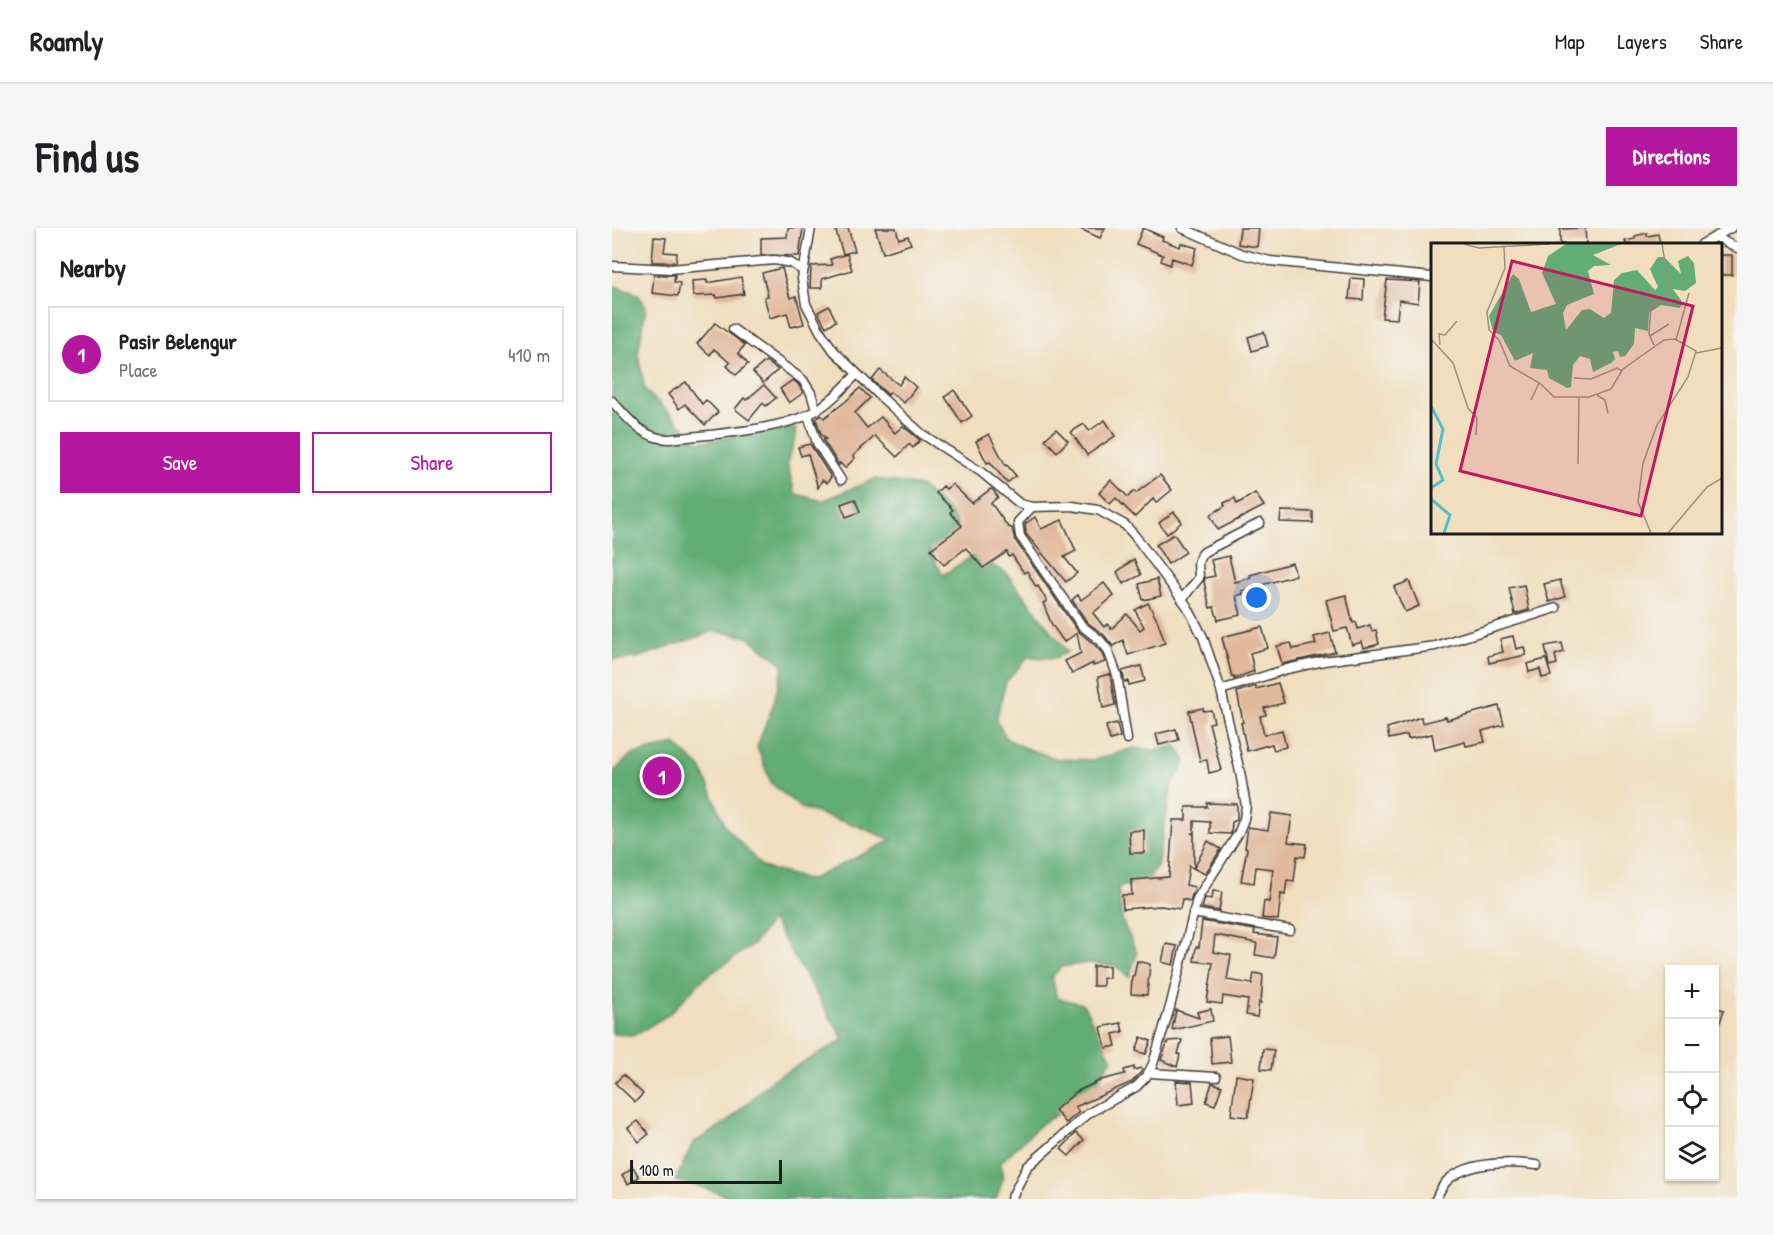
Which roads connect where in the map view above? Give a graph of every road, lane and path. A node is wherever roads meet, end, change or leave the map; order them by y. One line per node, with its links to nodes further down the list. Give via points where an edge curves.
1 (811, 228): 8 (street)
2 (1182, 228): 9 (street, via 1242,254 1270,261)
3 (1731, 228): 4 (street)
4 (1716, 237): 5 (street); 6 (street)
5 (1704, 243)
6 (1737, 248)
7 (612, 266): 8 (street, via 669,269 775,260 791,263)
8 (803, 271): 11 (street, via 803,291 812,315 834,351)
9 (1431, 278)
10 (733, 329): 13 (street, via 803,380)
11 (857, 374): 13 (street); 16 (street, via 922,434 981,472 1020,504)
12 (612, 401): 14 (street, via 647,435 661,439 748,429)
13 (816, 410): 14 (street)
14 (808, 415): 15 (street, via 817,443)
15 (841, 480)
16 (1032, 507): 18 (street, via 1086,508 1112,517 1135,536); 21 (street, via 1018,522 1020,536 1082,627 1108,650 1117,675)
17 (1260, 523): 18 (street, via 1204,552 1197,563 1199,578)
18 (1182, 599): 20 (street, via 1203,637)
19 (1556, 608): 20 (street, via 1435,646 1315,663)
20 (1221, 690): 22 (street, via 1246,812 1238,834 1199,894)
21 (1127, 739)
22 (1193, 913): 23 (street); 24 (street)
23 (1290, 930)
24 (1149, 1072): 25 (street); 27 (street, via 1140,1084 1089,1113 1027,1167)
25 (1216, 1077)
26 (1537, 1165): 28 (street, via 1506,1163 1471,1169 1449,1179)
27 (1011, 1199)
28 (1436, 1199)

